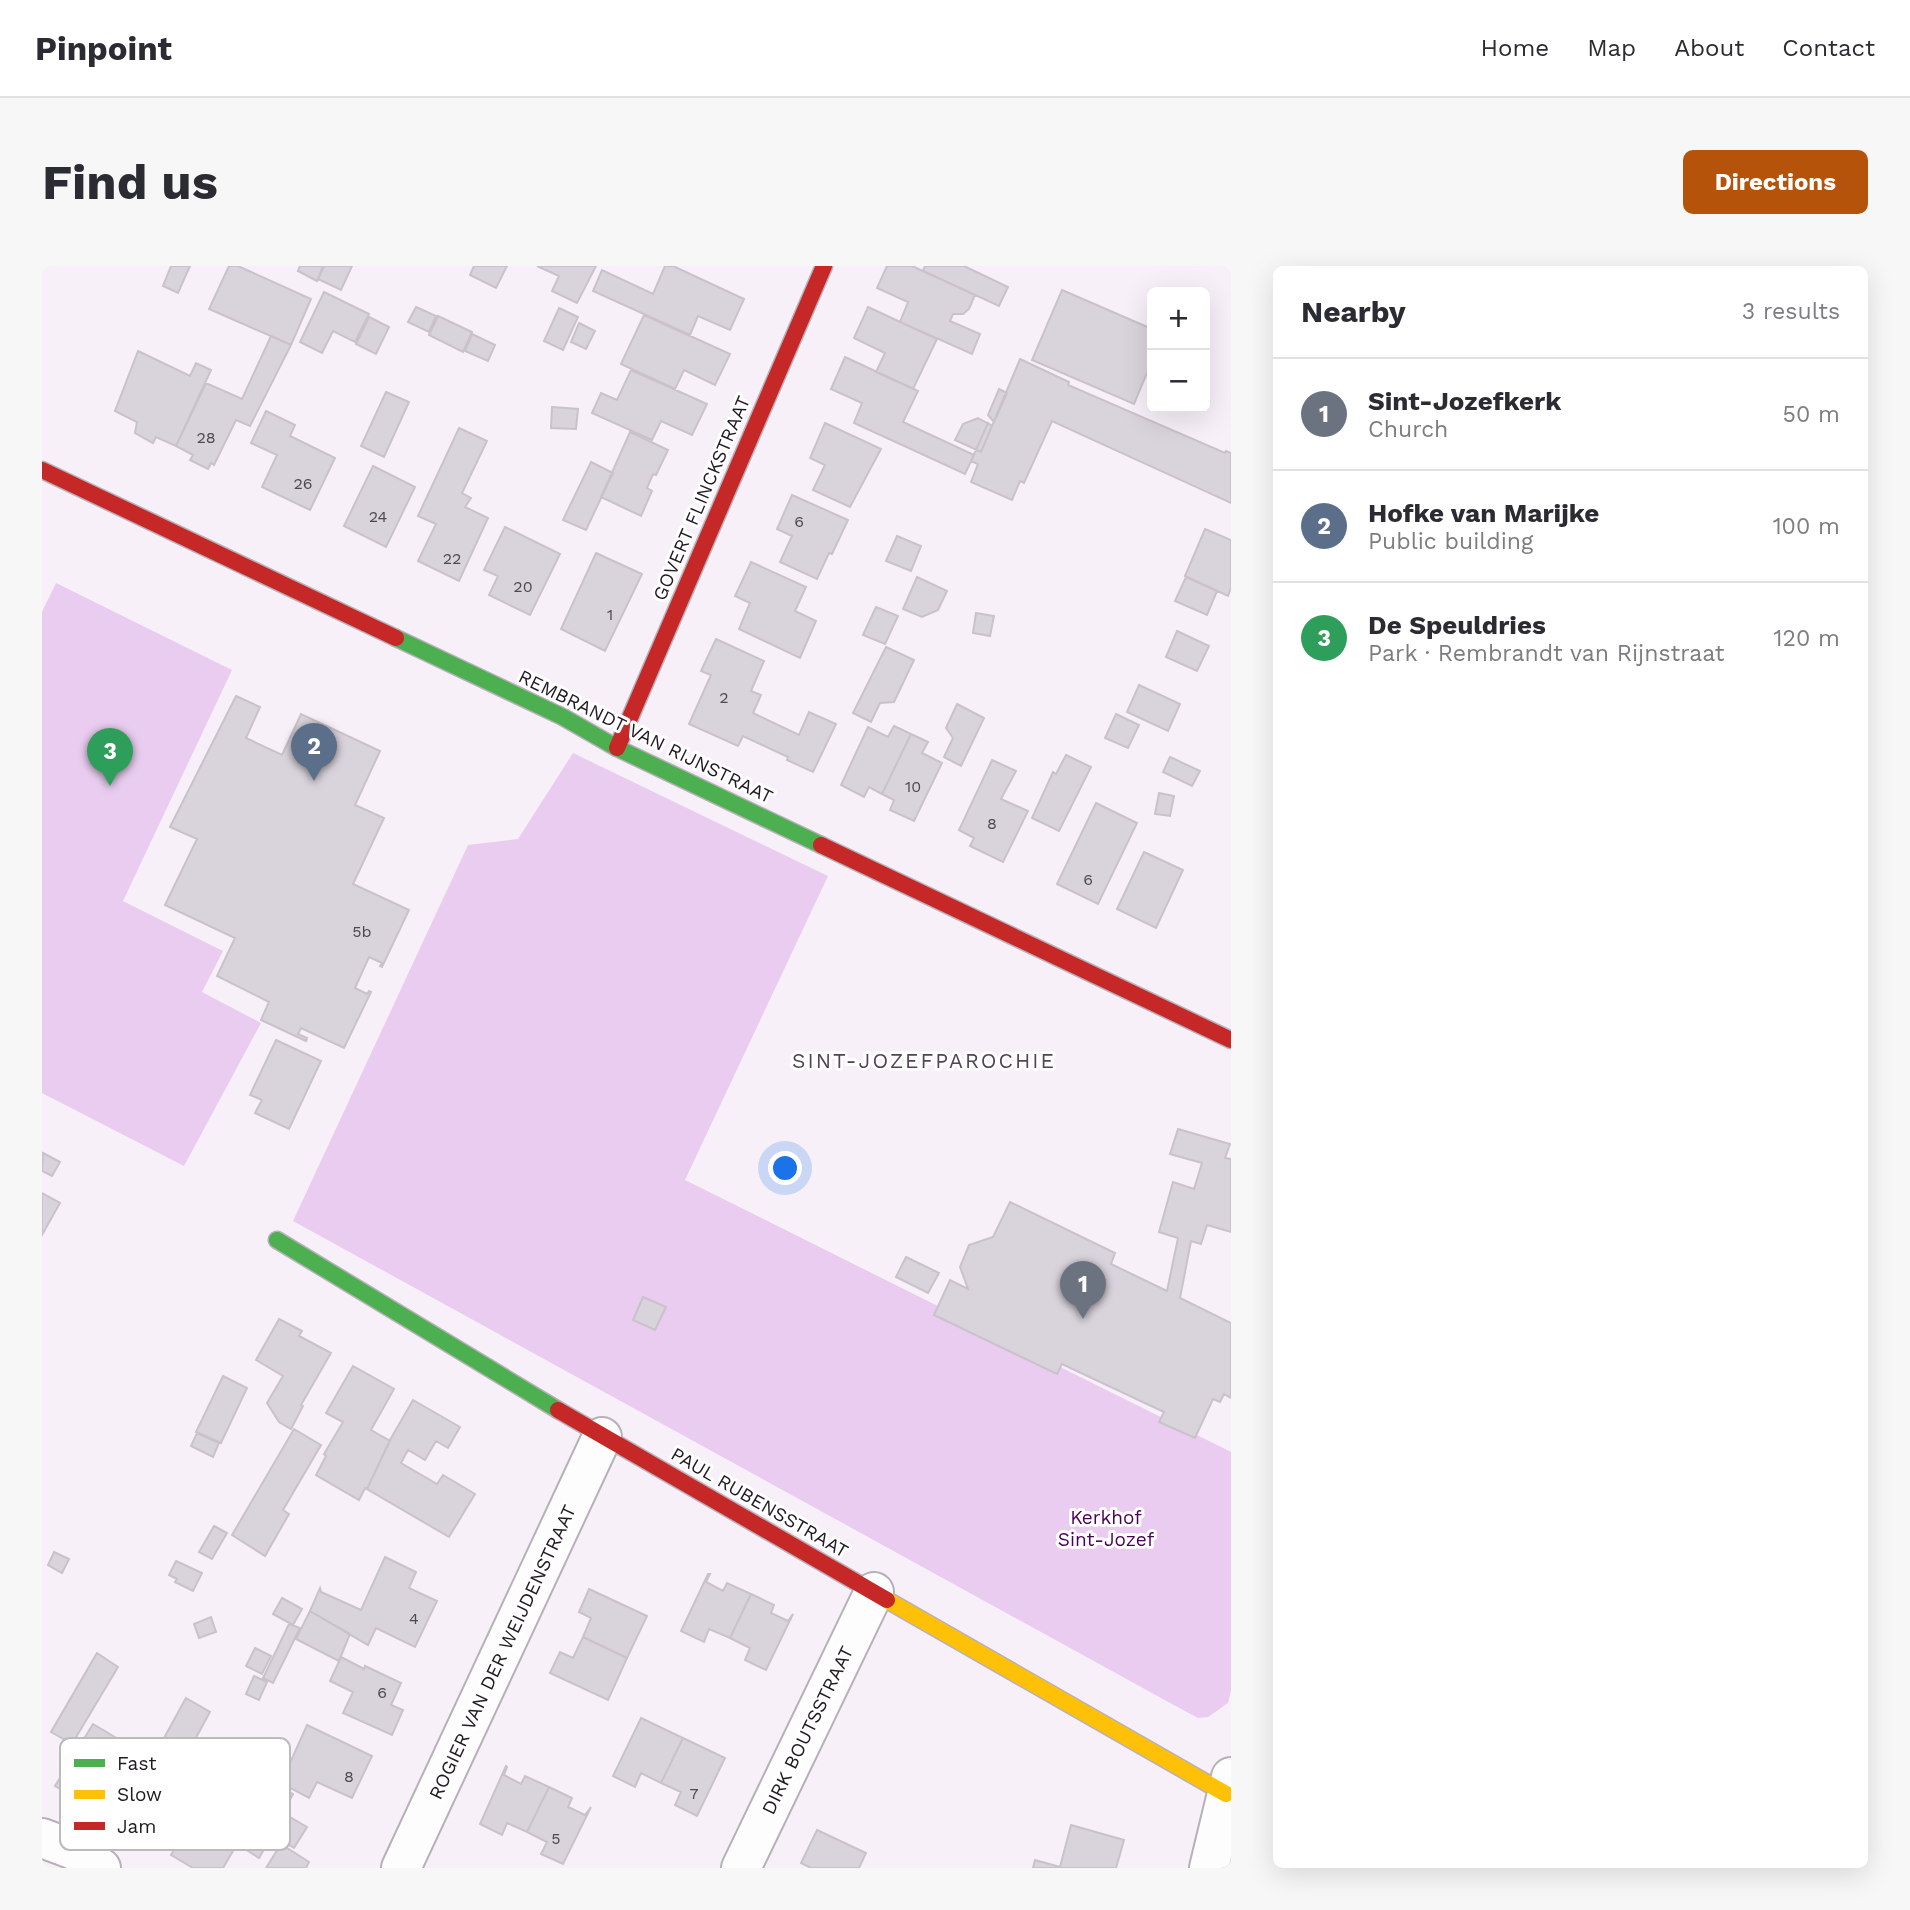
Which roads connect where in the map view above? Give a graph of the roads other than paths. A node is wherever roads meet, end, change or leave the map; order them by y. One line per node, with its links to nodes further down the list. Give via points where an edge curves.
1 (814, 269): 3 (street, GOVERT FLINCKSTRAAT)
2 (45, 481): 3 (street, REMBRANDT VAN RIJNSTRAAT, via 563,717)
3 (617, 748): 4 (street, REMBRANDT VAN RIJNSTRAAT)
4 (1231, 1040)
5 (277, 1240): 6 (street, PAUL RUBENSSTRAAT)
6 (602, 1437): 7 (street, PAUL RUBENSSTRAAT); 13 (street, ROGIER VAN DER WEIJDENSTRAAT)
7 (874, 1592): 8 (street, PAUL RUBENSSTRAAT); 14 (street, DIRK BOUTSSTRAAT)
8 (1229, 1785): 15 (street)
9 (42, 1838): 10 (street)
10 (60, 1845)
11 (74, 1850): 12 (street)
12 (101, 1868)
13 (401, 1868)
14 (741, 1868)
15 (1209, 1868)

